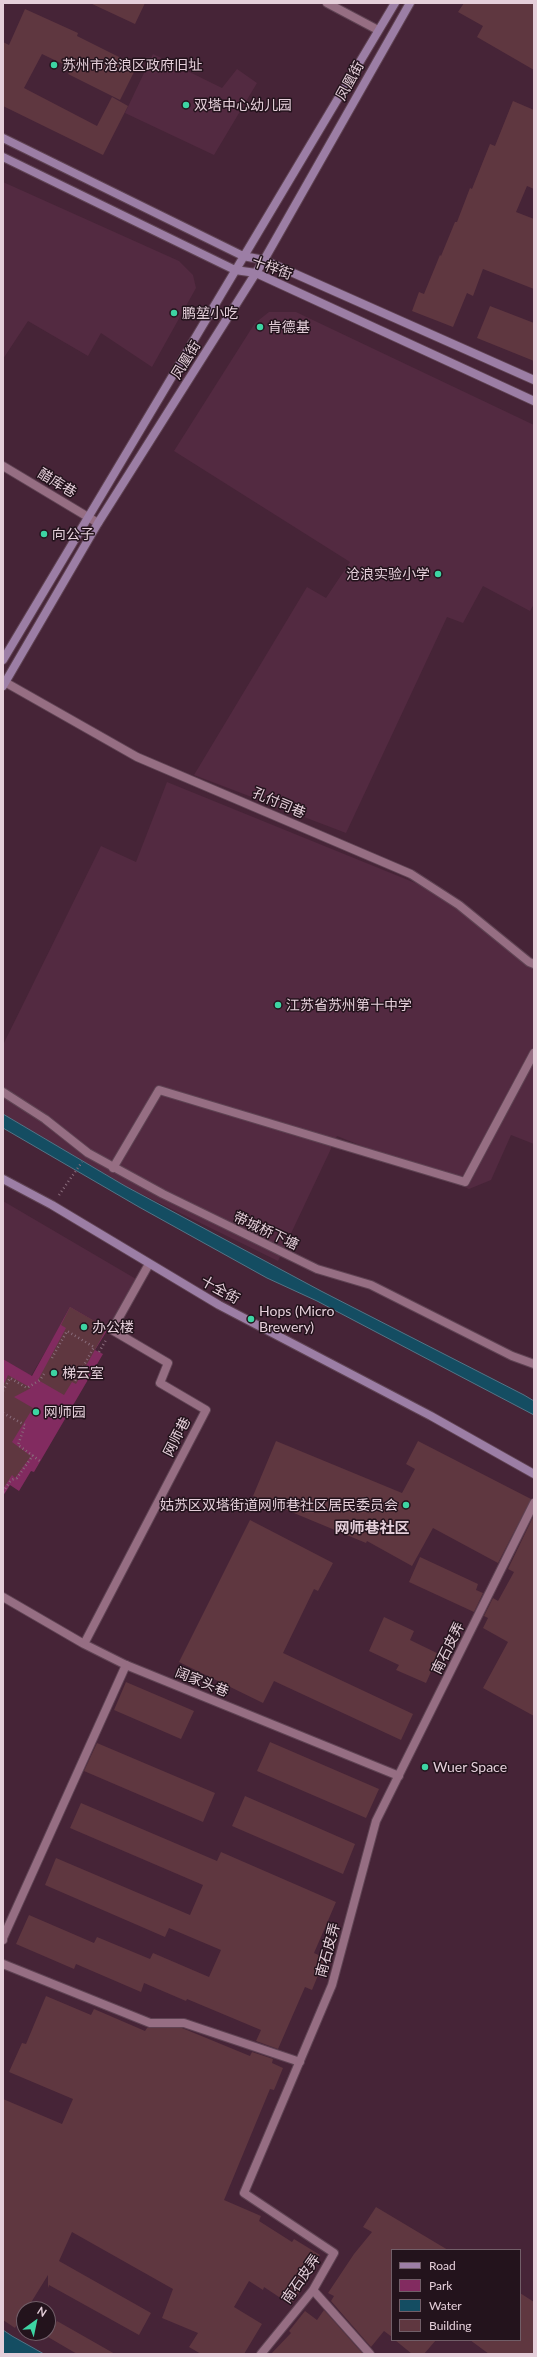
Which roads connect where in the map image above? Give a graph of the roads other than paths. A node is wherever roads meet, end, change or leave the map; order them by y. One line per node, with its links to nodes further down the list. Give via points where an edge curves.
1 (327, 3): 4 (street)
2 (395, 3): 4 (main road, 凤凰街)
3 (410, 3): 8 (main road, 凤凰街)
4 (378, 30): 7 (main road, 凤凰街)
5 (3, 138): 7 (main road, 十梓街)
6 (3, 157): 9 (main road, 十梓街)
7 (244, 256): 8 (main road, 十梓街); 9 (main road, 凤凰街)
8 (264, 260): 10 (main road, 凤凰街); 11 (main road, 十梓街)
9 (235, 270): 10 (main road, 十梓街); 14 (main road, 凤凰街)
10 (256, 273): 12 (main road, 十梓街); 15 (main road, 凤凰街)
11 (534, 380)
12 (534, 401)
13 (3, 466): 14 (street, 醋库巷)
14 (87, 516): 15 (street, 醋库巷); 16 (main road, 凤凰街)
15 (98, 523): 17 (main road, 凤凰街)
16 (3, 660)
17 (4, 683): 18 (street, 孔付司巷, via 137,757 411,874 459,905 528,962)
18 (534, 964)
19 (534, 1054): 21 (street, via 465,1182 159,1090)
20 (3, 1092): 21 (street, 带城桥下塘)
21 (113, 1168): 24 (street, 带城桥下塘, via 225,1226 310,1265 371,1285 512,1356)
22 (3, 1179): 23 (main road, 十全街, via 52,1205)
23 (149, 1264): 25 (main road, 十全街, via 279,1338 431,1416); 28 (street, 网师巷, via 112,1330 168,1363 160,1383 206,1410)
24 (534, 1364)
25 (534, 1474)
26 (534, 1503): 30 (street, 南石皮弄)
27 (3, 1598): 28 (street, 阔家头巷)
28 (84, 1644): 29 (street, 阔家头巷)
29 (126, 1665): 30 (street, 阔家头巷); 31 (street)
30 (399, 1776): 33 (street, 南石皮弄, via 376,1821 332,1985)
31 (3, 1938)
32 (3, 1964): 33 (street, via 150,2023 184,2023)
33 (300, 2062): 34 (street, 南石皮弄, via 244,2192 334,2253)
34 (313, 2290): 35 (street, 南石皮弄); 36 (street)
35 (261, 2354)
36 (370, 2354)

